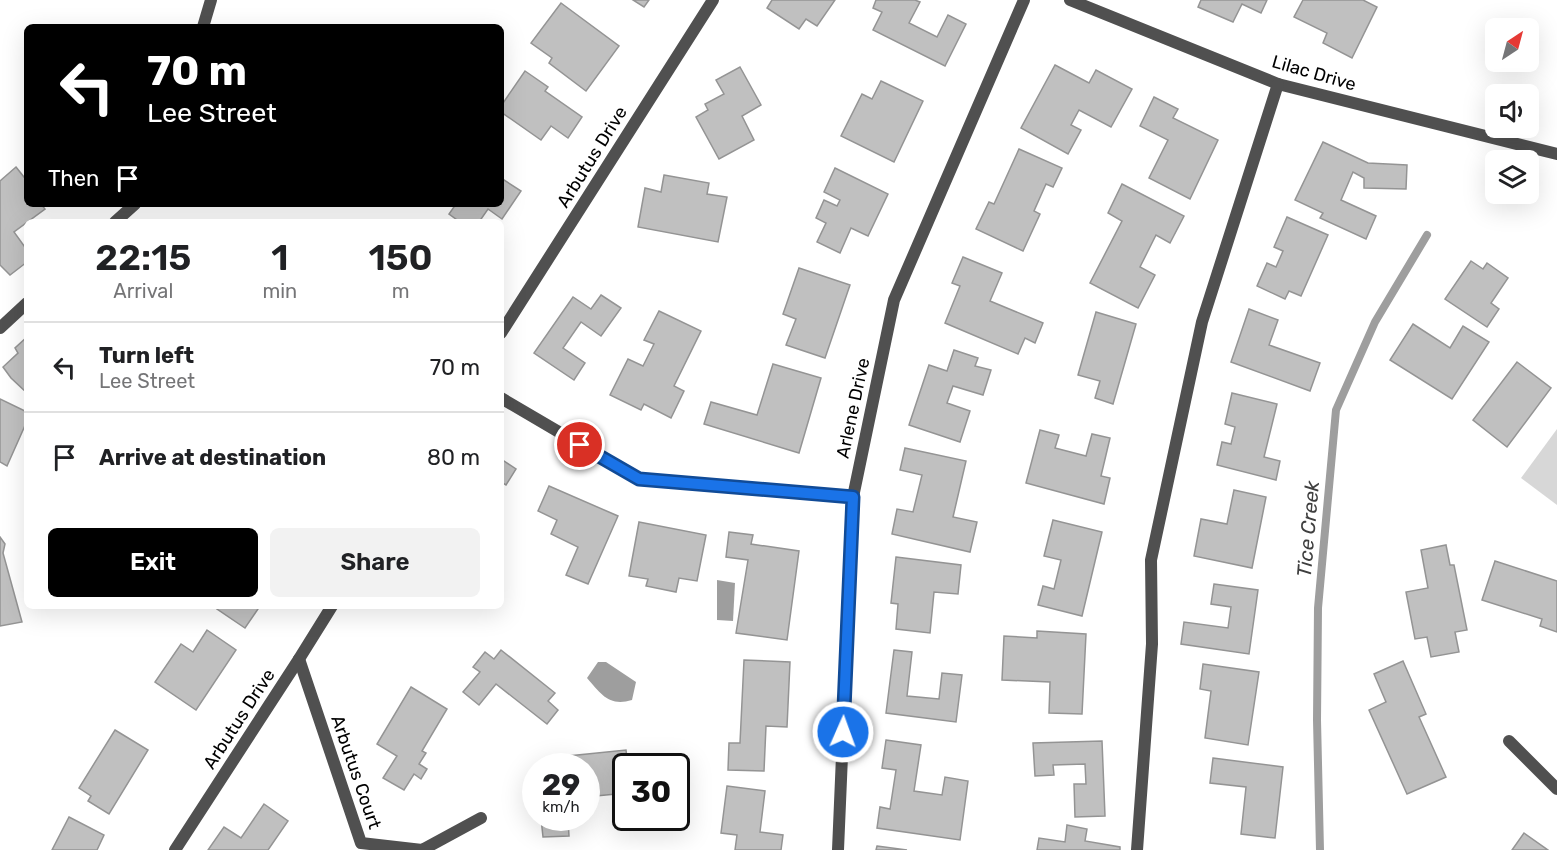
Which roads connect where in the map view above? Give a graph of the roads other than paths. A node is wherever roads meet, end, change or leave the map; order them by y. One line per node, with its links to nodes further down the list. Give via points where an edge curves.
1 (211, 0): 5 (street)
2 (713, 0): 12 (street, Arbutus Drive)
3 (1024, 0): 14 (street, Arlene Drive, via 894,300)
4 (1070, 0): 6 (street, Lilac Drive)
5 (204, 24)
6 (1278, 84): 7 (street, Lilac Drive); 22 (street, via 1202,321 1151,560 1152,644)
7 (1557, 154)
8 (132, 207): 9 (street)
9 (118, 219)
10 (24, 306): 11 (street)
11 (0, 328)
12 (504, 328)
13 (504, 400): 14 (street, via 639,479)
14 (853, 497): 21 (street, Arlene Drive)
15 (330, 609): 16 (street, Arbutus Drive)
16 (299, 659): 19 (street, Arbutus Court, via 362,843 422,849); 20 (street, Arbutus Drive)
17 (1509, 741): 18 (street)
18 (1557, 789)
19 (481, 818)
20 (175, 850)
21 (838, 850)
22 (1137, 850)

